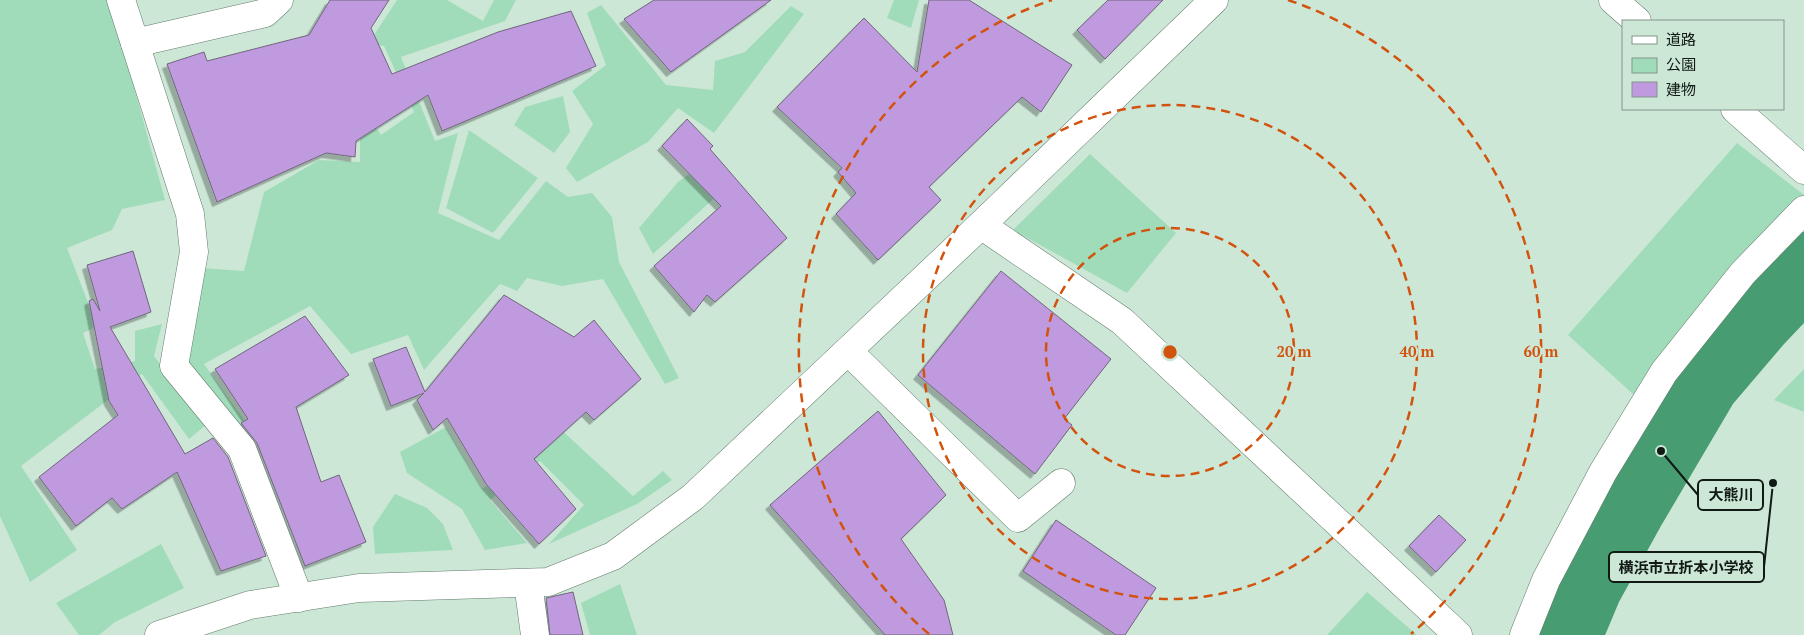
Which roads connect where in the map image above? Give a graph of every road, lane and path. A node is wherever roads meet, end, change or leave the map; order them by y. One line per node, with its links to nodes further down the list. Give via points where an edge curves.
1 (121, 0): 6 (street)
2 (279, 0): 6 (street, via 265,13)
3 (1214, 0): 10 (street)
4 (1613, 0): 5 (street)
5 (1636, 20)
6 (135, 43): 14 (street, via 190,214 194,252 174,366 242,449)
7 (1736, 110): 8 (street)
8 (1804, 170)
9 (1804, 210): 18 (street, via 1743,274 1664,372 1603,472 1546,580)
10 (981, 225): 11 (street); 17 (street, via 1122,321)
11 (848, 351): 12 (street, via 1018,518); 13 (street, via 694,498 613,556 548,582)
12 (1060, 483)
13 (528, 582): 14 (street, via 359,588); 16 (street)
14 (299, 598): 15 (street, via 250,605)
15 (159, 635)
16 (535, 635)
17 (1458, 635)
18 (1524, 635)

